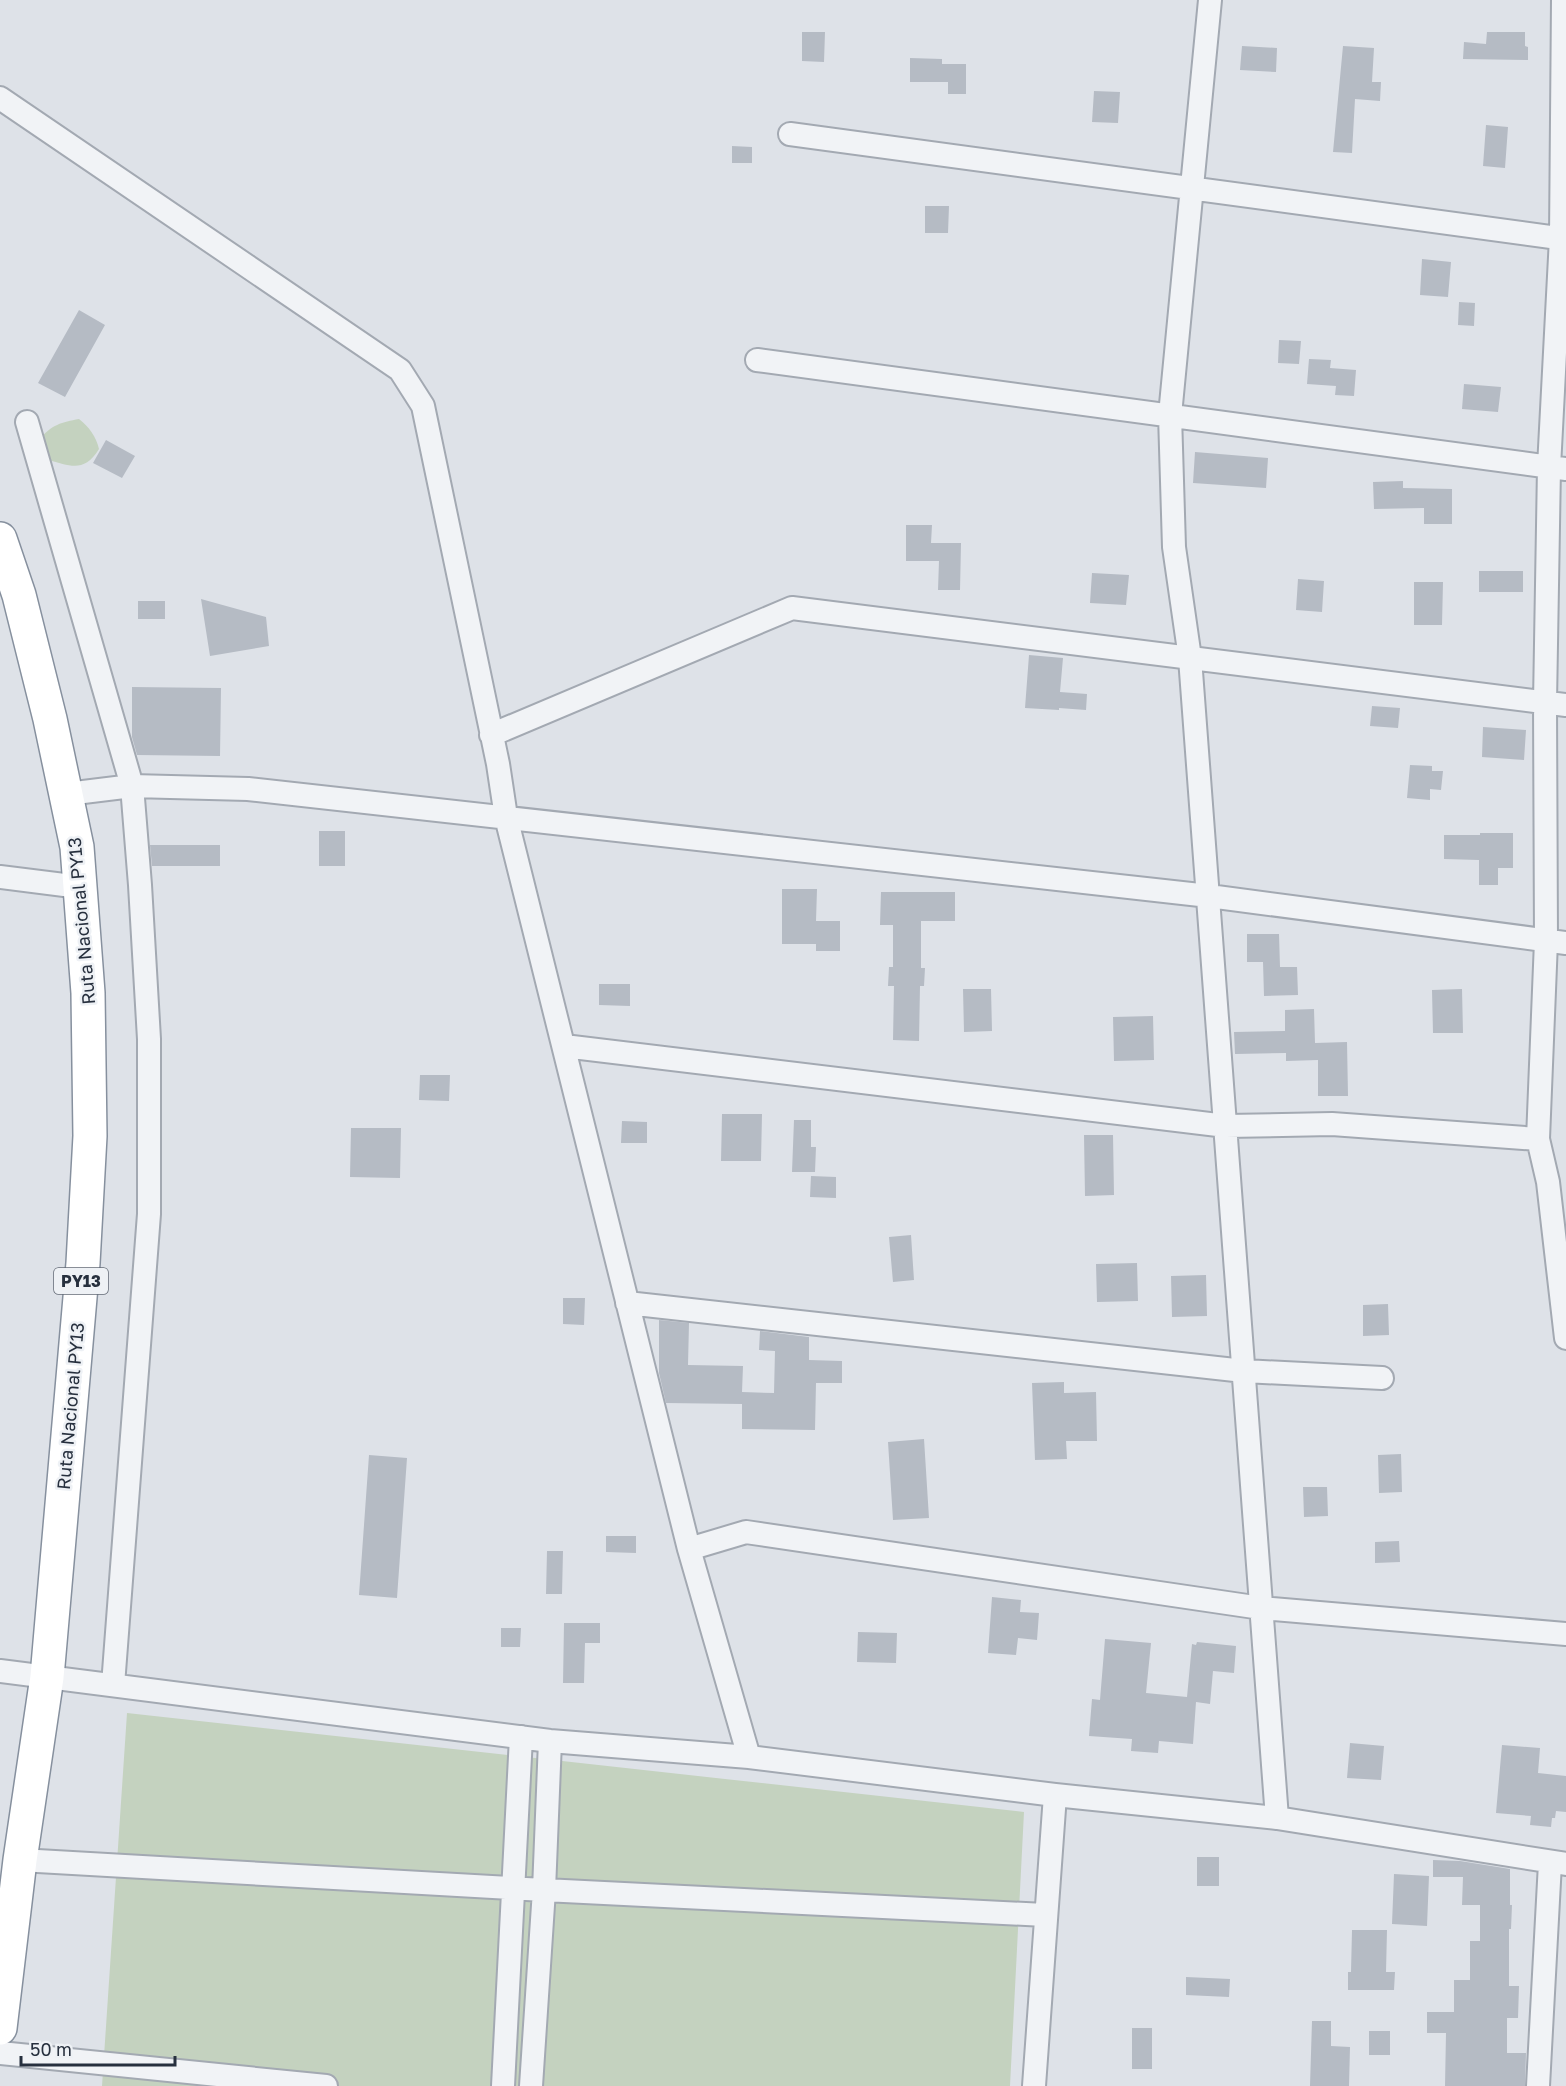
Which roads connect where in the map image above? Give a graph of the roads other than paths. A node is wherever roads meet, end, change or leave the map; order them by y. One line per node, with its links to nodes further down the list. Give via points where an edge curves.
1 (1210, 0): 5 (street)
2 (1559, 1): 6 (street)
3 (0, 98): 14 (street, via 400,370 423,406)
4 (790, 134): 5 (street)
5 (1192, 189): 6 (street); 8 (street)
6 (1563, 238): 10 (street)
7 (757, 360): 8 (street)
8 (1170, 415): 10 (street); 12 (street, via 1174,547)
9 (27, 422): 15 (street)
10 (1557, 468): 13 (street)
11 (0, 539): 16 (highway, Ruta Nacional PY13 / PY13, via 19,595)
12 (1190, 658): 13 (street); 14 (street, via 792,608); 20 (street)
13 (1555, 704): 21 (street)
14 (491, 735): 17 (street)
15 (132, 786): 16 (street); 17 (street, via 248,789); 35 (street, via 149,1039 149,1214)
16 (67, 794): 19 (highway, Ruta Nacional PY13 / PY13)
17 (506, 816): 20 (street); 22 (street)
18 (0, 877): 19 (street)
19 (80, 887): 34 (highway, Ruta Nacional PY13 / PY13, via 88,993 90,1136 82,1275)
20 (1209, 896): 21 (street); 23 (street)
21 (1556, 942): 24 (street)
22 (564, 1046): 23 (street); 26 (street)
23 (1226, 1126): 24 (street, via 1332,1124); 28 (street)
24 (1538, 1139): 25 (street)
25 (1557, 1183): 27 (street)
26 (627, 1303): 28 (street); 30 (street)
27 (1566, 1338)
28 (1244, 1371): 29 (street); 31 (street)
29 (1382, 1378)
30 (689, 1549): 31 (street, via 746,1532); 38 (street)
31 (1261, 1608): 32 (street); 40 (street)
32 (1566, 1634)
33 (0, 1671): 34 (street)
34 (47, 1677): 35 (street); 41 (highway, Ruta Nacional PY13 / PY13)
35 (113, 1685): 36 (street)
36 (520, 1737): 37 (street); 43 (street)
37 (550, 1741): 38 (street); 44 (street)
38 (749, 1757): 39 (street)
39 (1055, 1795): 40 (street); 45 (street)
40 (1277, 1818): 42 (street)
41 (20, 1860): 43 (street); 46 (highway, Ruta Nacional PY13 / PY13)
42 (1558, 1864): 52 (street)
43 (513, 1887): 44 (street); 49 (street)
44 (544, 1890): 45 (street); 50 (street)
45 (1045, 1915): 51 (street)
46 (1, 2015)
47 (0, 2053): 48 (street)
48 (326, 2086)
49 (503, 2086)
50 (531, 2086)
51 (1034, 2086)
52 (1538, 2086)

